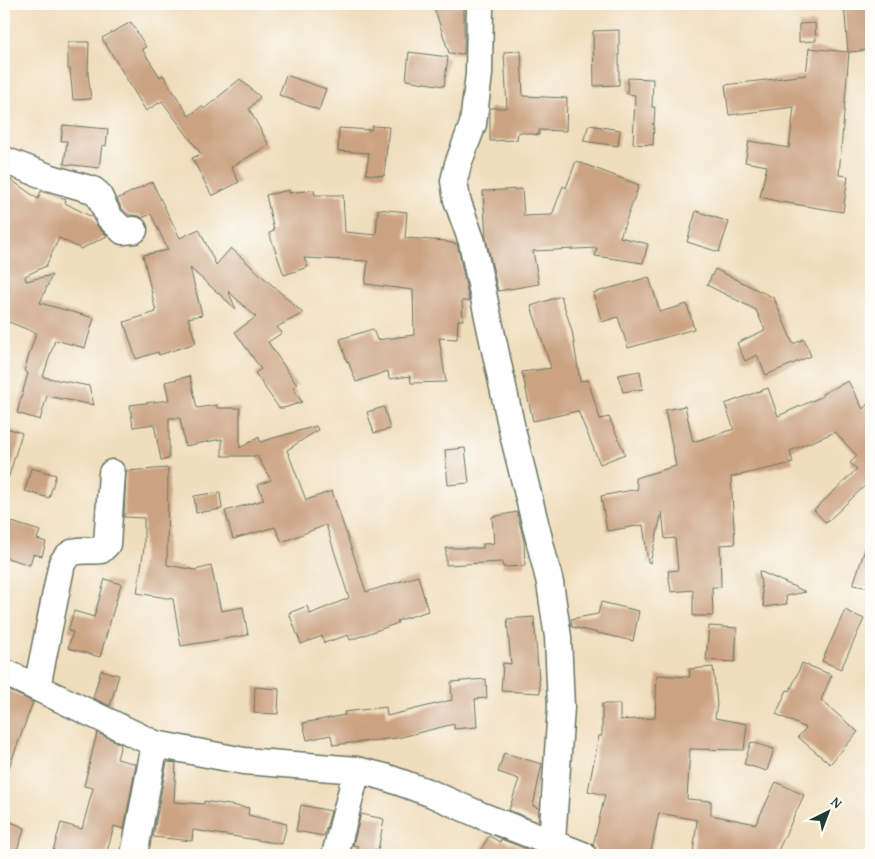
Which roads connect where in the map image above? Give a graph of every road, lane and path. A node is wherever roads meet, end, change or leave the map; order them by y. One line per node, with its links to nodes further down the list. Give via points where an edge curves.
1 (480, 4): 9 (street, via 479,74 473,124 454,181 456,200 472,242 513,434 550,583 558,637 561,707)
2 (4, 160): 3 (street, via 93,190 109,217 123,231)
3 (134, 230)
4 (112, 473): 6 (street, via 107,544 100,550 78,550 68,554 62,563)
5 (4, 672): 6 (street)
6 (37, 687): 7 (street)
7 (155, 744): 8 (street, via 244,761); 10 (street)
8 (357, 770): 9 (street, via 430,793); 11 (street)
9 (552, 842): 12 (street)
10 (134, 855)
11 (335, 855)
12 (583, 855)

